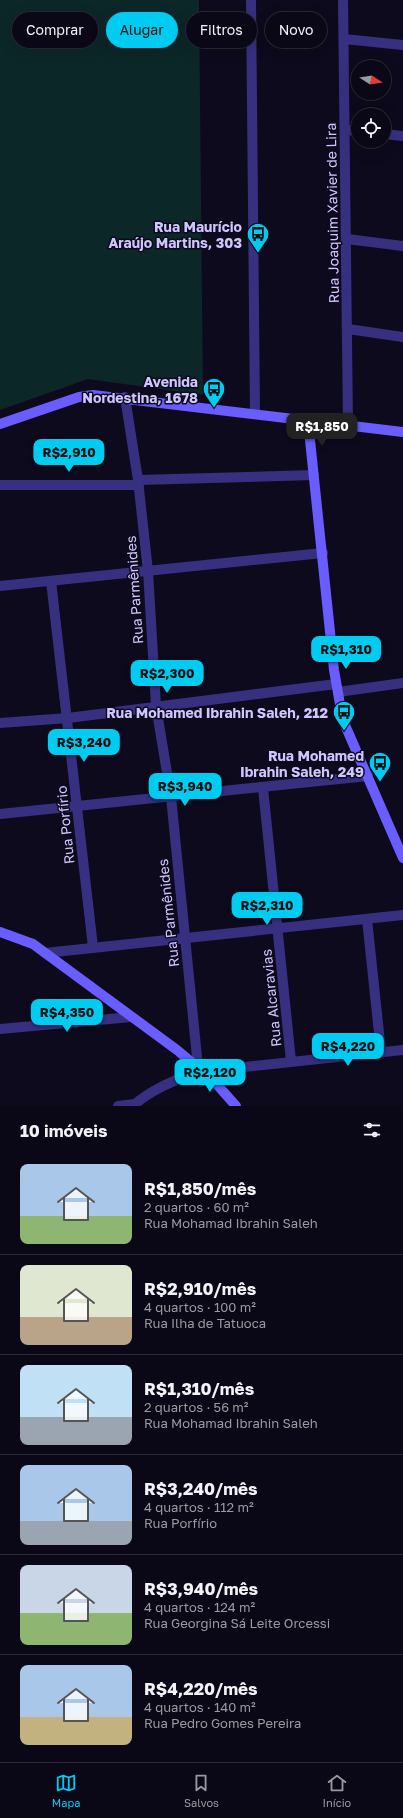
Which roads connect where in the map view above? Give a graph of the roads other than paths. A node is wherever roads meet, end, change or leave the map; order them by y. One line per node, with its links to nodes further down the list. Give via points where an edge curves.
1 (251, 0): 14 (street)
2 (344, 0): 3 (street, Rua Joaquim Xavier de Lira)
3 (344, 38): 4 (street); 5 (street, Rua Joaquim Xavier de Lira)
4 (403, 46)
5 (346, 130): 6 (street); 9 (street, Rua Joaquim Xavier de Lira)
6 (351, 130)
7 (391, 135): 8 (street)
8 (403, 136)
9 (347, 239): 10 (street); 11 (street, Rua Joaquim Xavier de Lira)
10 (403, 246)
11 (348, 329): 12 (street); 17 (street, Rua Joaquim Xavier de Lira)
12 (403, 337)
13 (125, 398): 14 (street); 16 (street, via 93,395 79,397); 20 (street, Rua Parmênides)
14 (255, 414): 15 (street)
15 (308, 420): 17 (street); 19 (street)
16 (0, 424)
17 (348, 425): 18 (street)
18 (403, 432)
19 (314, 475): 20 (street); 22 (street)
20 (139, 483): 21 (street); 23 (street, Rua Parmênides)
21 (0, 486)
22 (323, 553): 23 (street); 27 (street)
23 (148, 571): 24 (street); 28 (street, Rua Parmênides)
24 (52, 581): 25 (street); 29 (street, Rua Porfírio)
25 (0, 586)
26 (403, 683): 27 (street)
27 (337, 688): 28 (street); 31 (street, via 345,725)
28 (156, 706): 29 (street); 33 (street, Rua Parmênides)
29 (68, 718): 30 (street); 34 (street, Rua Porfírio)
30 (0, 723)
31 (368, 776): 32 (street); 36 (street)
32 (263, 788): 33 (street); 39 (street, Rua Alcaravias)
33 (171, 797): 34 (street); 41 (street, Rua Parmênides)
34 (77, 806): 35 (street); 42 (street, Rua Porfírio)
35 (0, 814)
36 (403, 858)
37 (403, 915): 38 (street)
38 (367, 918): 39 (street); 47 (street)
39 (278, 927): 41 (street); 48 (street, Rua Alcaravias)
40 (0, 932): 43 (street, via 33,944)
41 (185, 937): 42 (street); 49 (street, Rua Parmênides)
42 (93, 947): 43 (street)
43 (45, 953): 44 (street)
44 (131, 1017): 45 (street); 49 (street)
45 (0, 1029)
46 (403, 1050): 47 (street)
47 (381, 1052): 48 (street)
48 (291, 1061): 49 (street)
49 (201, 1069): 50 (street, via 179,1078); 52 (street)
50 (134, 1105): 51 (street)
51 (118, 1106)
52 (236, 1106)

